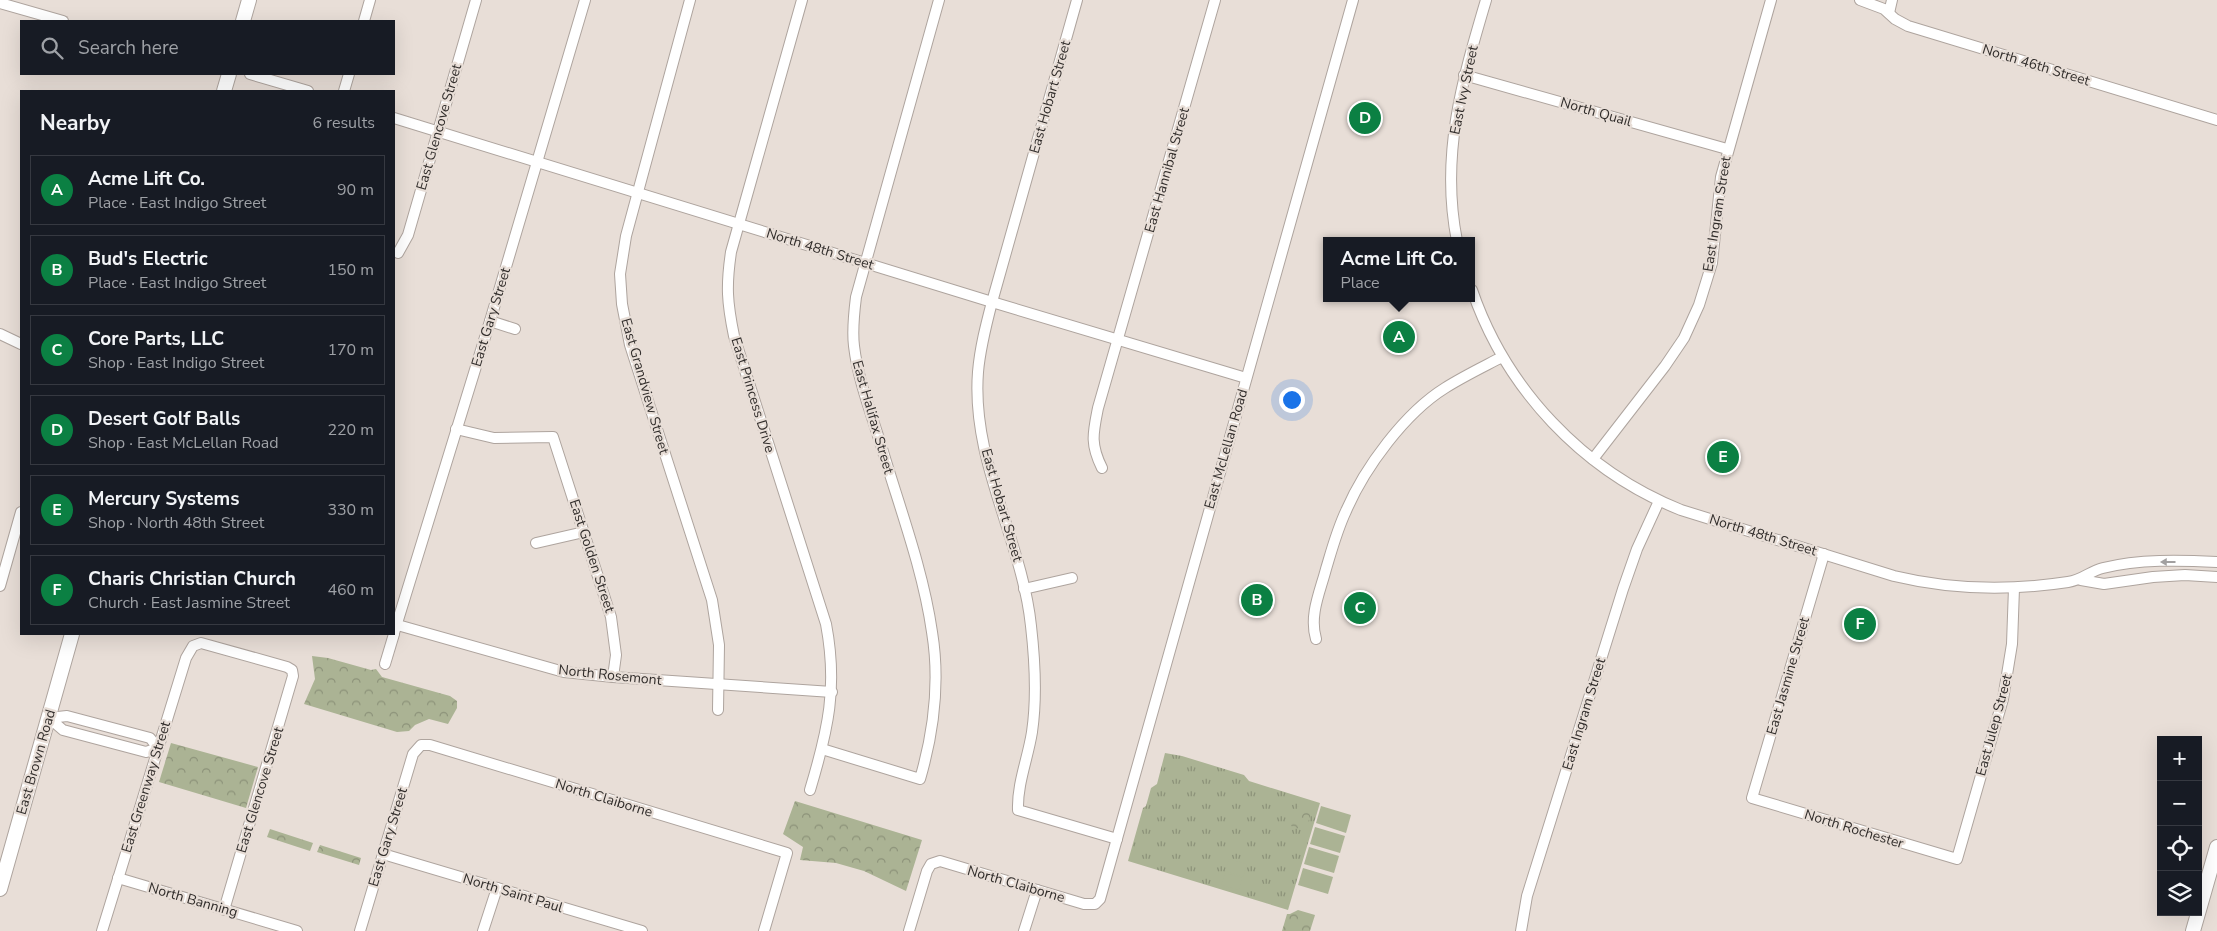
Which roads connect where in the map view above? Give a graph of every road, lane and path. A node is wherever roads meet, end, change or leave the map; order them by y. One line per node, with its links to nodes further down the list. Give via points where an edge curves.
1 (249, 0): 18 (main road)
2 (370, 0): 19 (street)
3 (476, 0): 29 (street, East Glencove Street)
4 (585, 0): 31 (street, East Gary Street)
5 (690, 0): 32 (street, East Grandview Street)
6 (802, 0): 33 (street, East Princess Drive)
7 (939, 0): 36 (street, East Halifax Street)
8 (1077, 0): 38 (street, East Hobart Street)
9 (1215, 0): 42 (street, East Hannibal Street)
10 (1353, 0): 45 (street, East McLellan Road)
11 (1486, 0): 23 (street, East Ivy Street)
12 (1770, 0): 30 (street, East Ingram Street)
13 (1860, 0): 16 (street, North 46th Street, via 1884,8)
14 (1892, 0): 16 (street)
15 (0, 3): 17 (street)
16 (1889, 13): 28 (street, North 46th Street, via 1908,26)
17 (60, 20)
18 (244, 20)
19 (364, 20)
20 (229, 75): 24 (main road)
21 (253, 75): 25 (street)
22 (349, 75): 26 (street)
23 (1464, 75): 30 (street, North Quail); 34 (street, East Ivy Street, via 1454,124 1451,163)
24 (224, 90)
25 (305, 90)
26 (344, 90)
27 (395, 118): 29 (street, North 48th Street)
28 (2217, 120)
29 (438, 132): 31 (street, North 48th Street); 35 (street, East Glencove Street, via 408,236)
30 (1728, 149): 47 (street, East Ingram Street, via 1721,177 1712,263 1699,305 1684,338 1665,366)
31 (538, 162): 32 (street, North 48th Street); 39 (street, East Gary Street)
32 (637, 192): 33 (street, North 48th Street); 69 (street, East Grandview Street, via 620,274 626,330 712,600 719,645)
33 (739, 224): 36 (street, North 48th Street); 70 (street, East Princess Drive, via 731,252 727,301 734,336 826,624)
34 (1456, 237)
35 (398, 253)
36 (866, 263): 38 (street, North 48th Street); 75 (street, East Halifax Street, via 856,297 856,355 922,586 932,633 935,706 920,778)
37 (1475, 299): 44 (street)
38 (992, 302): 42 (street, North 48th Street); 60 (street, East Hobart Street, via 978,372 981,430 993,484)
39 (490, 321): 40 (street); 46 (street, East Gary Street)
40 (515, 329)
41 (0, 334): 43 (street)
42 (1118, 340): 45 (street, North 48th Street); 48 (street, East Hannibal Street, via 1093,434 1093,451)
43 (20, 344)
44 (1502, 357): 47 (street, North 48th Street, via 1535,404); 65 (street, via 1445,388 1420,406 1362,480 1334,540 1314,614)
45 (1246, 378): 78 (street, East McLellan Road)
46 (456, 429): 51 (street, East Golden Street, via 494,438 554,437); 61 (street, East Gary Street)
47 (1593, 460): 49 (street, North 48th Street)
48 (1102, 468)
49 (1659, 501): 53 (street, North 48th Street); 96 (street, East Ingram Street, via 1636,549 1623,589 1527,896)
50 (20, 516): 58 (street)
51 (584, 532): 52 (street); 68 (street, East Golden Street, via 613,626)
52 (536, 543)
53 (1824, 554): 59 (street, North 48th Street, via 1925,583); 77 (street, East Jasmine Street)
54 (2217, 562): 57 (street, North 48th Street, one-way to 57, via 2121,565 2100,568)
55 (2217, 577): 57 (street, North 48th Street, via 2153,576 2104,584)
56 (1072, 578): 60 (street)
57 (2082, 580): 59 (street, North 48th Street)
58 (0, 586)
59 (2014, 588): 81 (street, East Julep Street, via 2012,644 2002,699)
60 (1024, 589): 78 (street, East Hobart Street, via 1031,625 1034,700 1032,732 1017,797 1018,810)
61 (395, 626)
62 (395, 629): 68 (street, North Rosemont, via 542,667)
63 (72, 635): 72 (main road, East Brown Road)
64 (392, 635): 67 (street, East Gary Street)
65 (1316, 639)
66 (193, 646): 74 (street, East Greenway Street, via 186,658); 87 (street, East Glencove Street, via 207,644 292,670 292,681)
67 (385, 664)
68 (614, 677): 69 (street, North Rosemont)
69 (719, 684): 70 (street, North Rosemont); 71 (street, East Grandview Street)
70 (832, 692): 75 (street, East Princess Drive)
71 (718, 710)
72 (49, 718): 74 (street, via 67,716 150,738); 84 (main road, East Brown Road)
73 (420, 745): 80 (street, East Gary Street, via 413,754); 93 (street, North Claiborne, via 430,745 787,853)
74 (158, 748): 82 (street, East Greenway Street)
75 (822, 749): 76 (street, East Princess Drive)
76 (810, 790)
77 (1752, 798): 81 (street, North Rochester)
78 (1117, 839): 86 (street, East McLellan Road)
79 (2217, 847): 97 (main road)
80 (383, 854): 83 (street, North Saint Paul); 90 (street, East Gary Street)
81 (1957, 859)
82 (118, 878): 87 (street, North Banning); 88 (street, East Greenway Street)
83 (496, 888): 91 (street); 92 (street, North Saint Paul)
84 (0, 889)
85 (1036, 890): 86 (street, North Claiborne, via 1084,904 1095,904); 94 (street, North Claiborne, via 940,861 931,864 927,871); 95 (street)
86 (1100, 898)
87 (224, 910): 89 (street, North Banning)
88 (102, 931)
89 (297, 931)
90 (360, 931)
91 (483, 931)
92 (642, 931)
93 (764, 931)
94 (909, 931)
95 (1024, 931)
96 (1521, 931)
97 (2193, 931)

